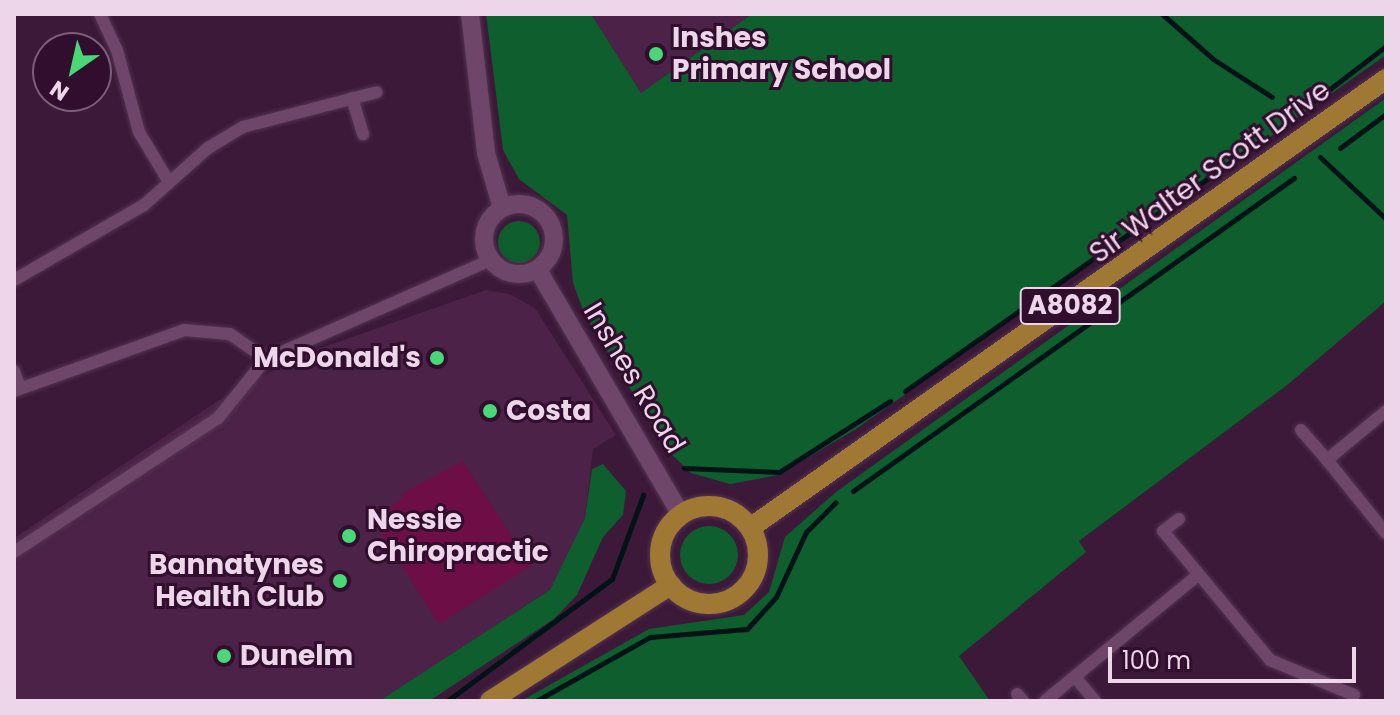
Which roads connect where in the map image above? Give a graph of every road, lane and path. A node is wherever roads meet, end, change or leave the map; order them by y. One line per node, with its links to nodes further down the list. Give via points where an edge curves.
1 (100, 14): 7 (street, via 117,50 139,132)
2 (470, 14): 8 (street, via 486,153)
3 (1386, 79): 20 (main road, Sir Walter Scott Drive / A8082)
4 (377, 92): 5 (street)
5 (352, 98): 6 (street); 7 (street, via 243,127)
6 (363, 134)
7 (169, 182): 11 (street, via 119,222)
8 (502, 208): 9 (street, via 484,231); 10 (street, via 537,209 552,227 552,251)
9 (490, 260): 10 (street, via 517,275); 12 (street)
10 (538, 270): 18 (street, Inshes Road)
11 (14, 280)
12 (266, 359): 14 (street, via 230,334 184,330); 22 (street, via 218,418)
13 (14, 371): 14 (street)
14 (17, 389)
15 (1386, 411): 17 (street)
16 (1301, 430): 17 (street)
17 (1327, 460): 21 (street)
18 (681, 515): 20 (main road, via 710,506 726,509); 24 (main road, via 670,526 660,556)
19 (1179, 519): 23 (street, via 1163,531)
20 (750, 528): 24 (main road, via 756,571 738,595 695,602)
21 (1386, 533)
22 (14, 552)
23 (1198, 575): 25 (street); 26 (street, via 1270,660)
24 (671, 585): 28 (main road)
25 (1075, 677): 29 (street); 30 (street)
26 (1332, 687): 27 (street); 31 (street)
27 (1354, 695)
28 (490, 701)
29 (1045, 701)
30 (1095, 701)
31 (1327, 701)

